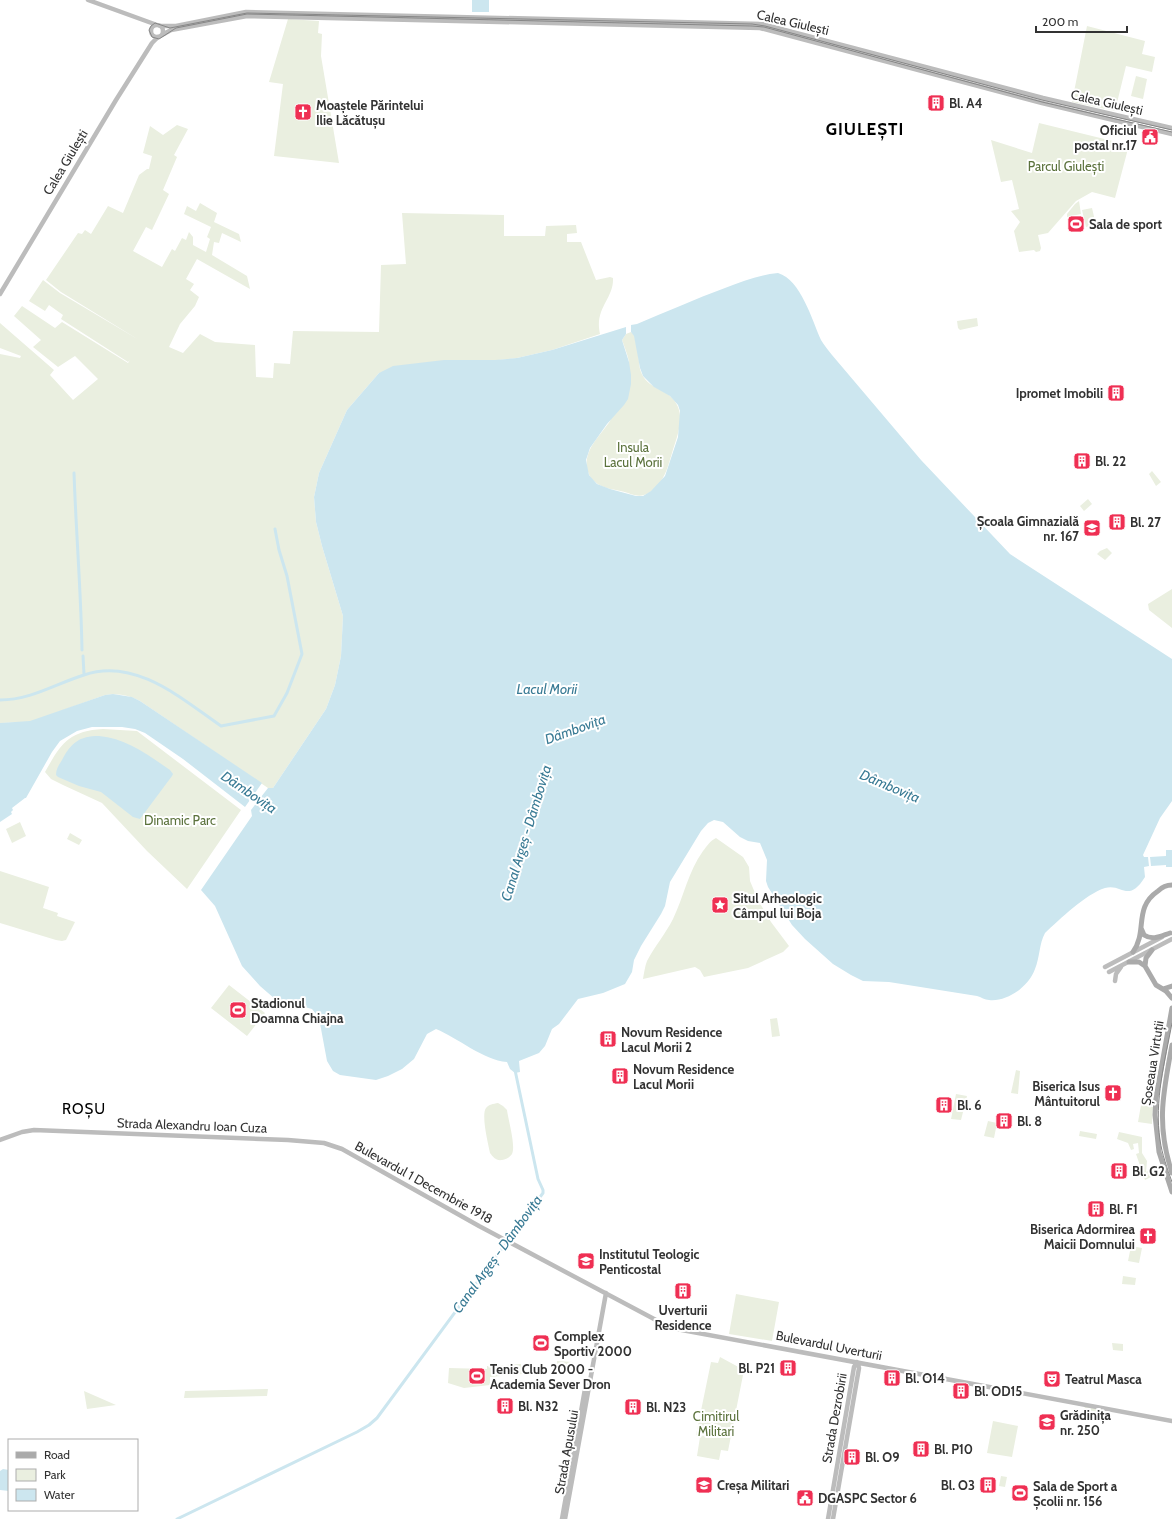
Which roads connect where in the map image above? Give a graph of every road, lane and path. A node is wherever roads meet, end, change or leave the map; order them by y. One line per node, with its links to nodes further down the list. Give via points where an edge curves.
1 (88, 0): 2 (main road)
2 (146, 20): 3 (main road); 4 (main road)
3 (159, 26): 4 (main road, via 154,26); 5 (main road, via 163,30); 7 (main road, Calea Giulești, via 176,26 246,12 762,24 1043,98)
4 (152, 32): 5 (main road); 6 (main road)
5 (160, 36): 6 (main road, Calea Giulești); 8 (main road, Calea Giulești, via 171,30 247,16 760,28 1042,103)
6 (152, 43): 9 (main road, Calea Giulești)
7 (1172, 128)
8 (1172, 134)
9 (0, 294)
10 (1172, 885): 11 (main road, via 1159,889 1147,900)
11 (1141, 927): 12 (main road, via 1144,935 1150,938); 15 (main road, via 1138,944)
12 (1171, 932): 15 (main road)
13 (1172, 940): 14 (main road)
14 (1152, 950): 16 (main road); 17 (main road, via 1146,958)
15 (1133, 952): 18 (main road)
16 (1127, 963): 17 (main road, via 1139,962); 19 (main road); 20 (main road, via 1117,972)
17 (1146, 966): 22 (main road, via 1155,984)
18 (1106, 967)
19 (1109, 972)
20 (1115, 981)
21 (1172, 986): 22 (main road)
22 (1163, 990): 23 (main road)
23 (1172, 998)
24 (1172, 1008): 29 (main road, Șoseaua Virtuții, via 1155,1115 1159,1152)
25 (1172, 1045): 28 (main road, Șoseaua Virtuții, via 1163,1098 1162,1123)
26 (0, 1140): 27 (main road, Strada Alexandru Ioan Cuza, via 22,1132 39,1130 293,1140 319,1142)
27 (336, 1147): 30 (main road, Bulevardul 1 Decembrie 1918)
28 (1172, 1173)
29 (1172, 1192)
30 (501, 1238): 31 (main road, Bulevardul Uverturii)
31 (606, 1294): 32 (main road, Bulevardul Uverturii, via 676,1330); 33 (main road, Strada Apusului)
32 (857, 1362): 34 (main road, Bulevardul Uverturii); 35 (main road, Strada Dezrobirii, via 854,1367)
33 (582, 1417): 36 (main road, Strada Apusului); 37 (main road, Strada Apusului)
34 (1172, 1421)
35 (835, 1492): 38 (main road, Strada Dezrobirii); 39 (main road, Strada Dezrobirii)
36 (562, 1519)
37 (566, 1519)
38 (828, 1519)
39 (833, 1519)

